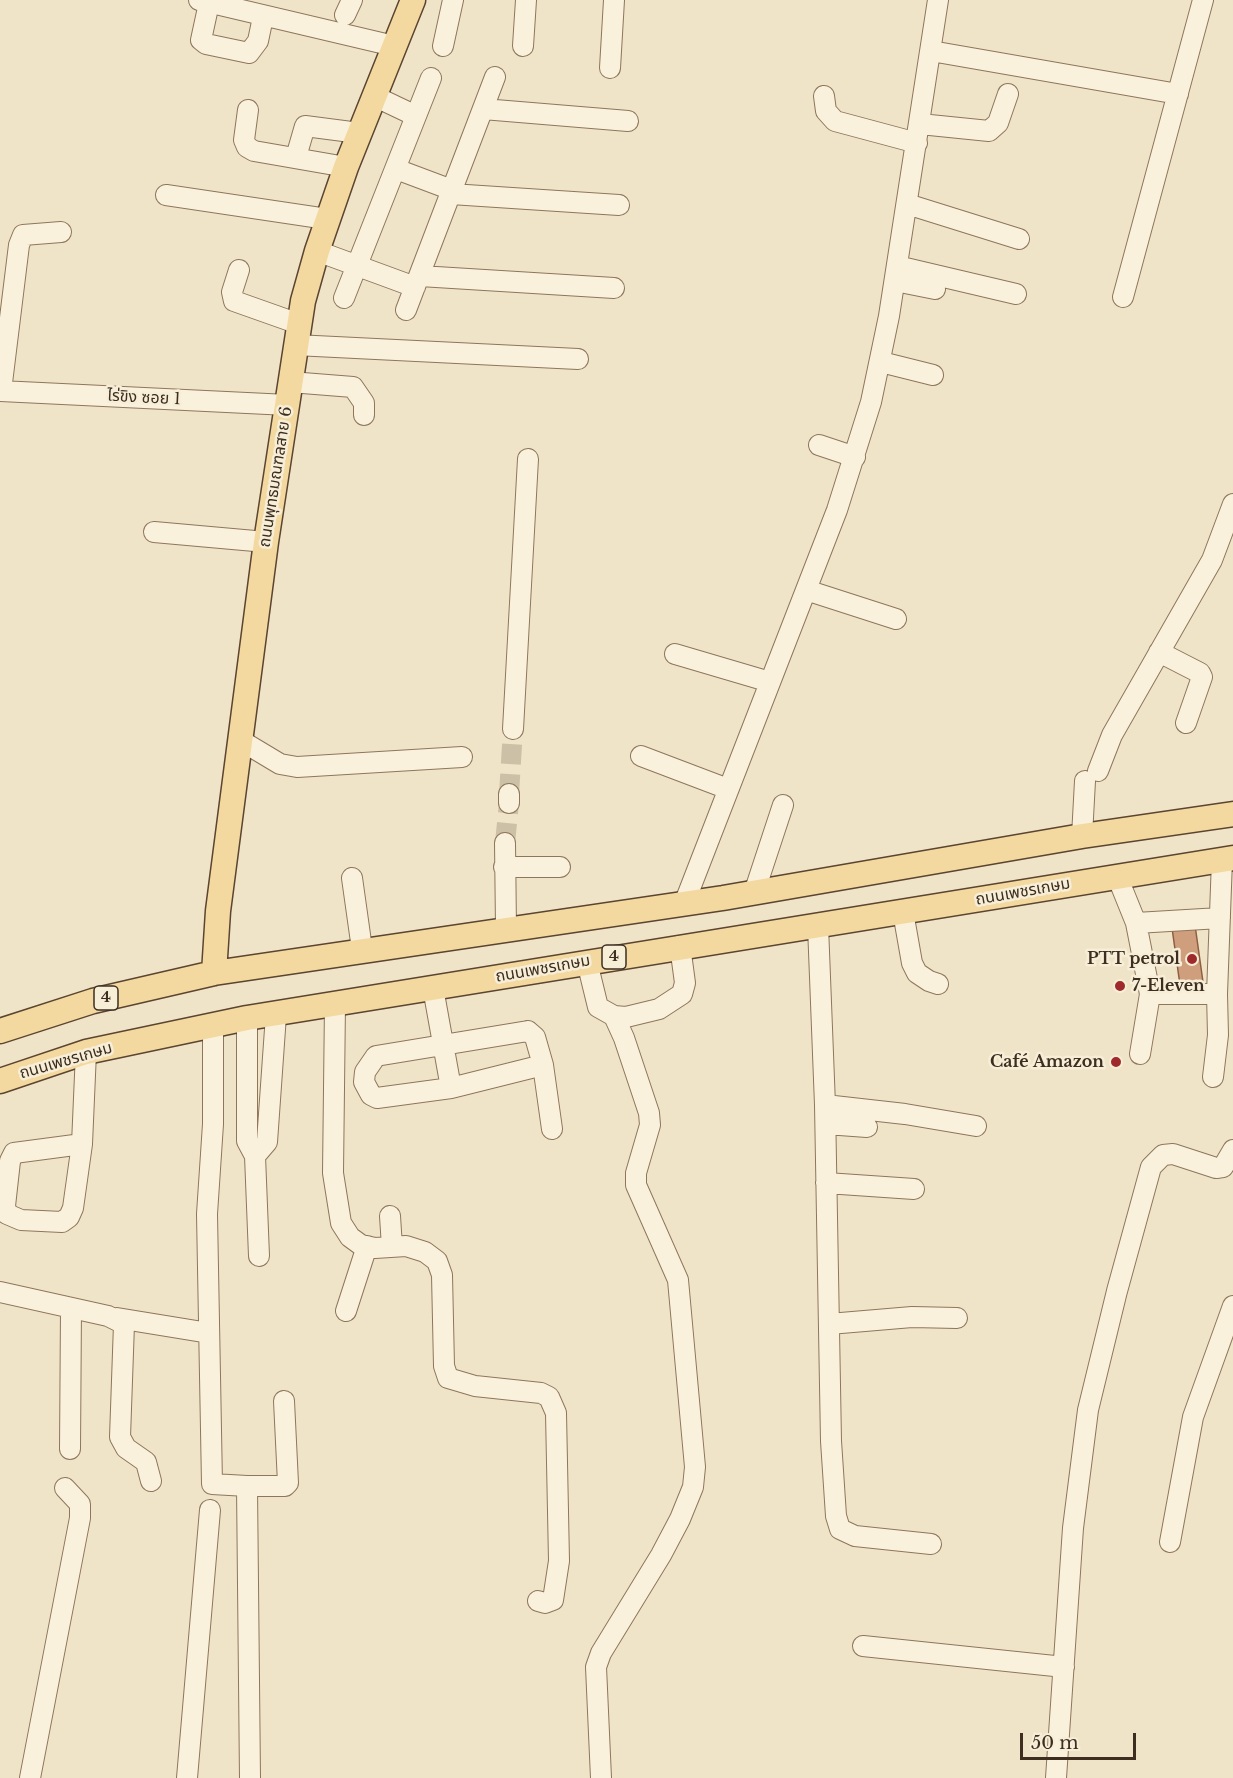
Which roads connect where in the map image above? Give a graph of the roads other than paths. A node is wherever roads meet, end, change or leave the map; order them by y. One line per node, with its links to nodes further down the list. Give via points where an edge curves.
1 (413, 0): 10 (main road, ถนนพุทธมณฑลสาย 6)
2 (453, 0): 11 (street)
3 (526, 0): 9 (street)
4 (614, 0): 13 (street)
5 (938, 0): 12 (street)
6 (1203, 0): 17 (street)
7 (204, 1): 8 (street); 8 (street, via 201,40 206,44 249,53 258,41)
8 (264, 17): 10 (street)
9 (523, 45)
10 (394, 46): 18 (main road, ถนนพุทธมณฑลสาย 6)
11 (443, 46)
12 (931, 51): 17 (street); 25 (street)
13 (610, 68)
14 (495, 77): 20 (street)
15 (431, 78): 22 (street)
16 (1008, 94): 25 (street, via 998,123 989,131)
17 (1178, 94): 44 (street)
18 (374, 96): 22 (street); 24 (main road, ถนนพุทธมณฑลสาย 6)
19 (824, 96): 25 (street, via 826,111 835,121)
20 (483, 109): 23 (street); 29 (street)
21 (248, 110): 26 (street, via 244,140 247,147)
22 (416, 116): 28 (street)
23 (628, 121)
24 (359, 133): 26 (street, via 305,126); 27 (main road, ถนนพุทธมณฑลสาย 6)
25 (918, 134): 31 (street)
26 (296, 157): 27 (street)
27 (346, 167): 33 (main road, ถนนพุทธมณฑลสาย 6)
28 (396, 169): 29 (street); 37 (street)
29 (451, 192): 32 (street); 40 (street)
30 (166, 195): 33 (street)
31 (907, 204): 35 (street); 39 (street)
32 (619, 205)
33 (327, 219): 36 (main road, ถนนพุทธมณฑลสาย 6)
34 (61, 232): 51 (street, via 23,235 19,245)
35 (1019, 239)
36 (317, 251): 37 (street); 47 (main road, ถนนพุทธมณฑลสาย 6)
37 (357, 267): 40 (street); 45 (street)
38 (239, 270): 47 (street, via 232,292 234,301)
39 (896, 274): 42 (street); 43 (street); 49 (street)
40 (418, 282): 41 (street); 46 (street)
41 (614, 288)
42 (935, 289)
43 (1016, 294)
44 (1123, 297)
45 (344, 298)
46 (406, 310)
47 (297, 335): 48 (street); 52 (main road, ถนนพุทธมณฑลสาย 6)
48 (578, 359)
49 (881, 362): 50 (street); 55 (street)
50 (933, 375)
51 (0, 391): 52 (street, ไร่ขิง ซอย 1)
52 (289, 393): 53 (street, ไร่ขิง ซอย 1, via 354,387 364,403); 59 (main road, ถนนพุทธมณฑลสาย 6)
53 (364, 416)
54 (819, 445): 55 (street)
55 (855, 458): 60 (street)
56 (528, 459): 66 (street)
57 (1233, 504): 62 (street, via 1212,560)
58 (153, 532): 59 (street)
59 (266, 543): 67 (main road, ถนนพุทธมณฑลสาย 6)
60 (806, 590): 61 (street); 64 (street)
61 (896, 619)
62 (1158, 652): 65 (street, via 1202,677); 73 (street, via 1092,776)
63 (675, 654): 64 (street)
64 (770, 682): 70 (street)
65 (1186, 723)
66 (513, 729)
67 (240, 740): 69 (street, via 280,765 297,767); 90 (main road, ถนนพุทธมณฑลสาย 6)
68 (640, 756): 70 (street)
69 (462, 757)
70 (728, 789): 81 (street)
71 (783, 805): 80 (street)
72 (1233, 814): 73 (main road, 4)
73 (1089, 835): 80 (main road, 4)
74 (505, 843): 76 (street)
75 (1227, 859): 78 (main road, ถนนเพชรเกษม / 4); 83 (street)
76 (504, 867): 77 (street); 86 (street)
77 (560, 867)
78 (1117, 876): 82 (main road, ถนนเพชรเกษม / 4); 84 (street)
79 (352, 878): 88 (street)
80 (754, 893): 81 (main road, 4)
81 (684, 904): 86 (main road, 4)
82 (903, 912): 85 (main road, ถนนเพชรเกษม / 4); 91 (street, via 912,963 917,973)
83 (1220, 918): 84 (street); 94 (street)
84 (1136, 923): 93 (street)
85 (818, 926): 87 (main road, ถนนเพชรเกษม / 4); 110 (street)
86 (506, 928): 88 (main road, 4)
87 (680, 946): 89 (main road, ถนนเพชรเกษม / 4); 97 (street, via 686,983 682,994 659,1009)
88 (362, 949): 90 (main road, 4)
89 (588, 962): 92 (main road, ถนนเพชรเกษม / 4); 97 (street, via 598,1007)
90 (214, 973): 100 (main road, 4, via 93,1001)
91 (938, 984)
92 (433, 988): 95 (main road, ถนนเพชรเกษม / 4); 101 (street)
93 (1150, 994): 94 (street); 103 (street)
94 (1218, 994): 107 (street)
95 (334, 1005): 96 (main road, ถนนเพชรเกษม / 4); 120 (street, via 335,1201 350,1237)
96 (276, 1014): 98 (main road, ถนนเพชรเกษม / 4); 105 (street)
97 (614, 1017): 145 (street, via 649,1113 650,1125 636,1185 678,1280 695,1467 693,1487 680,1519 596,1667)
98 (247, 1018): 99 (main road, ถนนเพชรเกษม / 4); 106 (street)
99 (213, 1025): 102 (main road, ถนนเพชรเกษม / 4); 130 (street, via 213,1124 207,1214)
100 (0, 1031)
101 (444, 1041): 104 (street, via 528,1031 538,1044); 109 (street); 109 (street, via 376,1056 365,1072 364,1082 377,1098)
102 (87, 1052): 108 (main road, ถนนเพชรเกษม / 4); 114 (street)
103 (1140, 1054)
104 (543, 1065): 109 (street); 113 (street)
105 (272, 1069): 106 (street); 116 (street, via 267,1142)
106 (249, 1073): 116 (street, via 247,1141)
107 (1213, 1077)
108 (0, 1081)
109 (450, 1088)
110 (826, 1114): 111 (street, via 905,1114); 112 (street); 117 (street)
111 (976, 1126)
112 (867, 1127)
113 (552, 1129)
114 (82, 1144): 114 (street, via 69,1217 62,1222 7,1214 10,1161 14,1153)
115 (1233, 1150): 141 (street, via 1222,1167 1173,1154 1163,1155 1151,1167 1088,1410 1073,1528)
116 (255, 1156): 122 (street)
117 (826, 1183): 118 (street); 129 (street)
118 (914, 1189)
119 (390, 1216): 121 (street)
120 (367, 1246): 121 (street); 126 (street)
121 (392, 1247): 139 (street, via 406,1246 425,1252 441,1267 444,1366 448,1378 475,1386 541,1393 553,1403 560,1560 553,1600)
122 (260, 1256)
123 (0, 1292): 125 (street)
124 (1233, 1306): 137 (street, via 1193,1417)
125 (71, 1308): 127 (street); 132 (street)
126 (346, 1311)
127 (117, 1318): 130 (street); 133 (street, via 124,1324 120,1437 126,1448 146,1462)
128 (957, 1318): 129 (street)
129 (829, 1324): 138 (street, via 831,1441 840,1529 855,1536)
130 (209, 1333): 136 (street)
131 (284, 1401): 134 (street, via 288,1483)
132 (70, 1449)
133 (151, 1481)
134 (247, 1486): 136 (street); 144 (street)
135 (65, 1488): 142 (street, via 80,1504 80,1518)
136 (211, 1498): 143 (street)
137 (1170, 1542)
138 (931, 1544)
139 (538, 1601)
140 (863, 1646): 141 (street)
141 (1064, 1667): 146 (street)
142 (30, 1778)
143 (187, 1778)
144 (250, 1778)
145 (601, 1778)
146 (1056, 1778)

